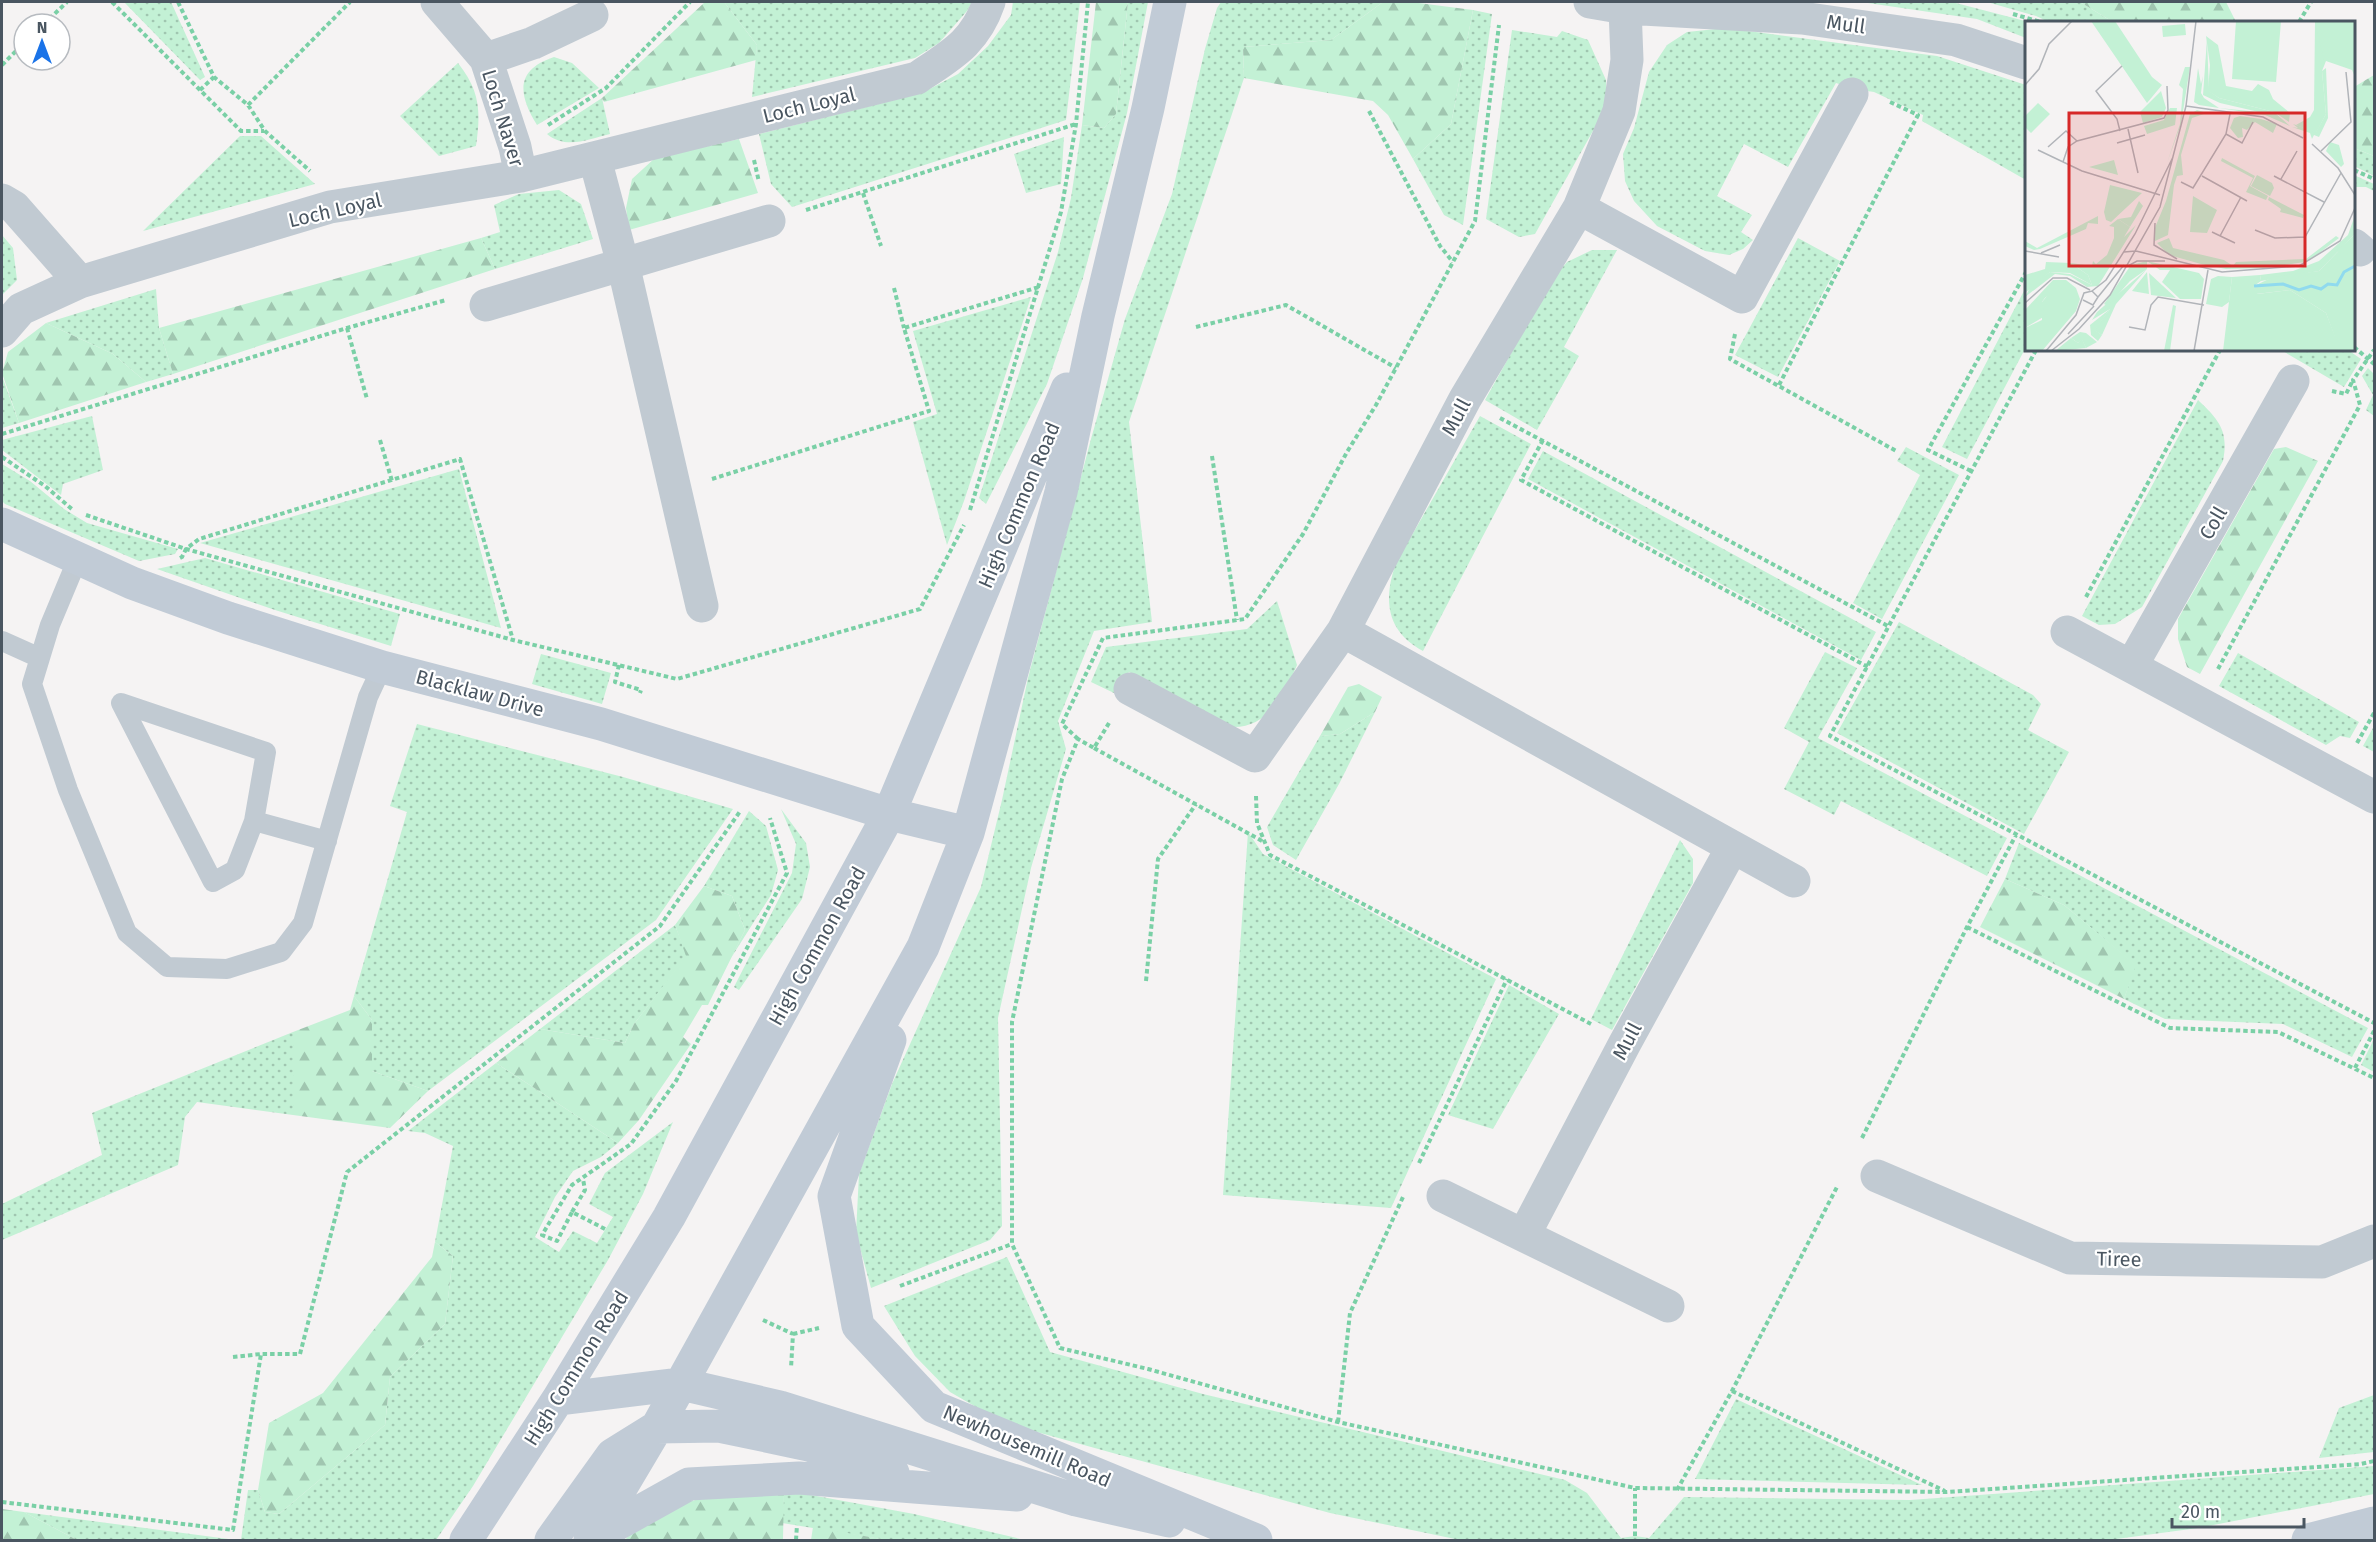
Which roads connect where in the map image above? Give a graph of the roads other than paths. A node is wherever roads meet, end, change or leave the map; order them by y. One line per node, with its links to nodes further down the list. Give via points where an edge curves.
1 (437, 2): 7 (street, Loch Naver)
2 (989, 2): 10 (street, Loch Loyal, via 984,18 960,49 917,78)
3 (1170, 2): 18 (street, High Common Road)
4 (1590, 2): 5 (street, Mull)
5 (1624, 8): 8 (street, Mull, via 1802,18 1956,40); 13 (street, Mull, via 1627,60 1619,111)
6 (592, 15): 7 (street, Loch Naver, via 533,43)
7 (486, 59): 11 (street, Loch Naver)
8 (2025, 63)
9 (1852, 94): 13 (street, via 1742,297)
10 (595, 159): 11 (street, Loch Loyal); 15 (street)
11 (518, 161): 16 (street, Loch Loyal, via 330,207)
12 (2, 200): 16 (street, via 14,207)
13 (1579, 208): 24 (street, Mull, via 1465,399)
14 (769, 221): 15 (street)
15 (623, 264): 17 (street); 23 (street)
16 (81, 282): 19 (street, Loch Loyal, via 21,309)
17 (486, 305)
18 (1098, 316): 32 (street, High Common Road); 34 (street, High Common Road, via 1061,492)
19 (2, 331)
20 (2294, 381): 28 (street, Coll)
21 (2, 524): 22 (street, Blacklaw Drive)
22 (78, 558): 27 (lane); 29 (street, Blacklaw Drive, via 132,583 228,618)
23 (702, 606)
24 (1343, 631): 30 (street, Mull, via 1255,756); 36 (street)
25 (2067, 632): 28 (street)
26 (2, 641): 27 (lane)
27 (40, 658): 35 (lane, via 32,684 68,790 127,933 167,967 227,969 281,952 303,923)
28 (2132, 665): 31 (street)
29 (382, 668): 32 (street, Blacklaw Drive, via 601,724); 35 (lane, via 368,697)
30 (1130, 689)
31 (2374, 797)
32 (889, 814): 34 (street, Blacklaw Drive); 45 (street, High Common Road, via 669,1217)
33 (254, 821): 33 (lane, via 235,870 213,882 121,703 266,752); 35 (lane)
34 (968, 833): 38 (street, High Common Road)
35 (327, 841)
36 (1732, 848): 37 (street); 41 (street, Mull)
37 (1794, 881)
38 (923, 947): 44 (street, High Common Road); 54 (street, Newhousemill Road, via 834,1196 858,1326 934,1407)
39 (1877, 1176): 42 (street, Tiree, via 2070,1258 2322,1262)
40 (1443, 1196): 41 (street)
41 (1524, 1236): 43 (street)
42 (2374, 1242)
43 (1668, 1306)
44 (681, 1384): 45 (street, Newhousemill Road); 46 (street, High Common Road); 48 (street, Newhousemill Road, via 780,1407)
45 (558, 1399): 50 (street, High Common Road)
46 (657, 1427): 47 (street, Newhousemill Road, via 719,1426 809,1445); 51 (street, High Common Road, via 612,1455); 52 (street, High Common Road)
47 (943, 1490): 48 (street, Newhousemill Road); 53 (street, Newhousemill Road, via 799,1478 689,1484 603,1532)
48 (1076, 1500): 54 (street, Newhousemill Road)
49 (2374, 1523): 55 (street)
50 (466, 1540)
51 (551, 1540)
52 (590, 1540)
53 (598, 1540)
54 (1255, 1540)
55 (2308, 1540)

